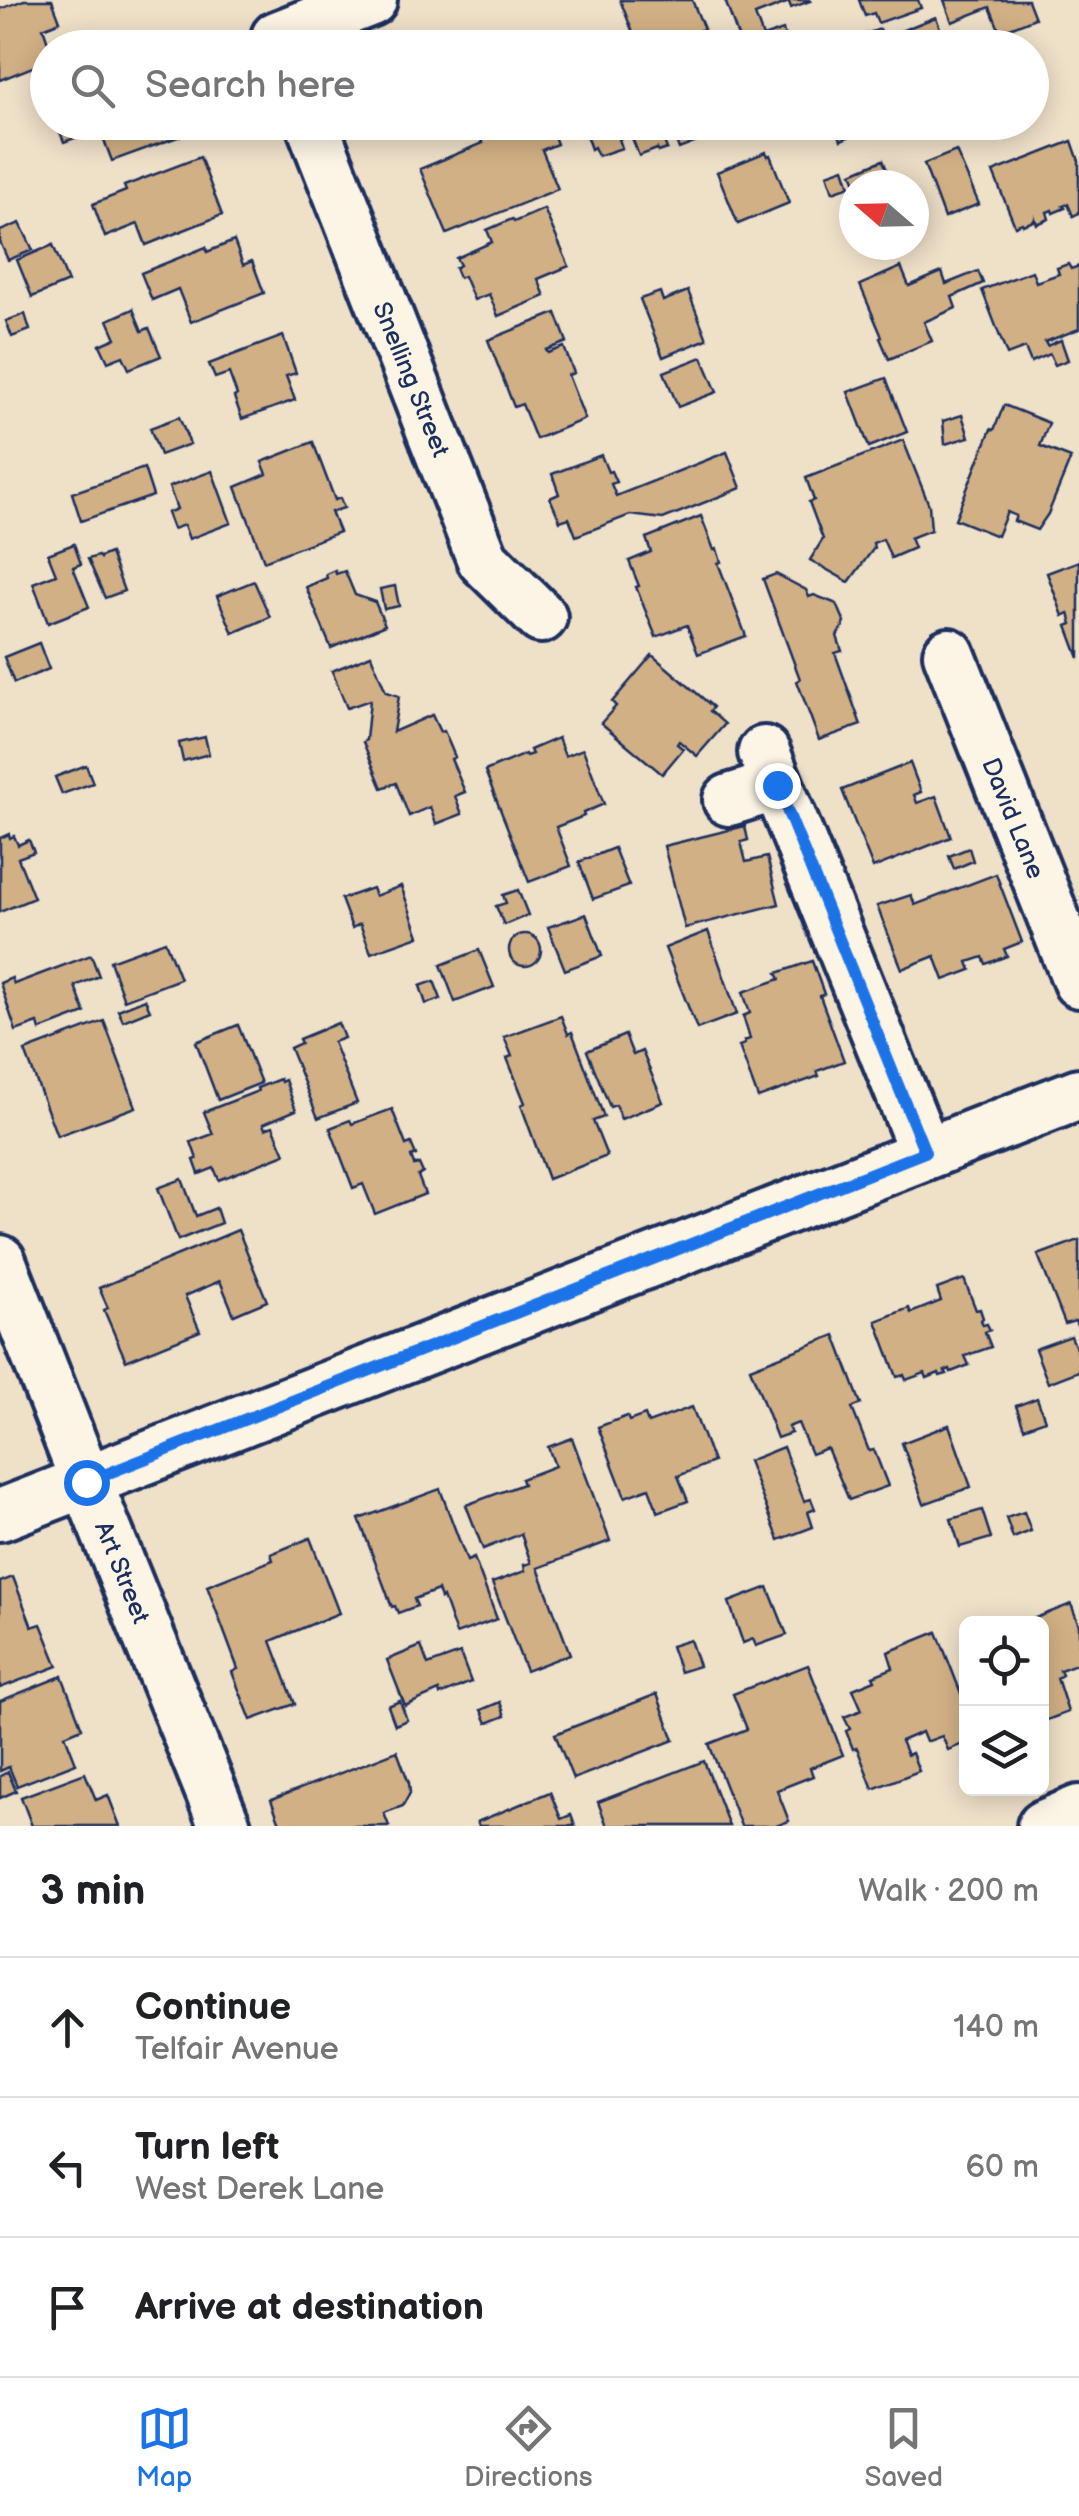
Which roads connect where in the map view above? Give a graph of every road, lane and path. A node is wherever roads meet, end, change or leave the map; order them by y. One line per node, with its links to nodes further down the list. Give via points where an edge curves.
1 (371, 0): 2 (street)
2 (273, 28)
3 (318, 140): 4 (street, Snelling Street, via 483,560)
4 (541, 616)
5 (949, 654): 7 (street, David Lane)
6 (729, 800): 9 (street, via 771,768)
7 (1079, 982)
8 (1079, 1094): 9 (street)
9 (925, 1152): 11 (street)
10 (0, 1261): 11 (street, Art Street)
11 (86, 1482): 12 (street); 14 (street, Art Street)
12 (0, 1515)
13 (1079, 1811): 15 (street)
14 (226, 1826)
15 (1043, 1826)

